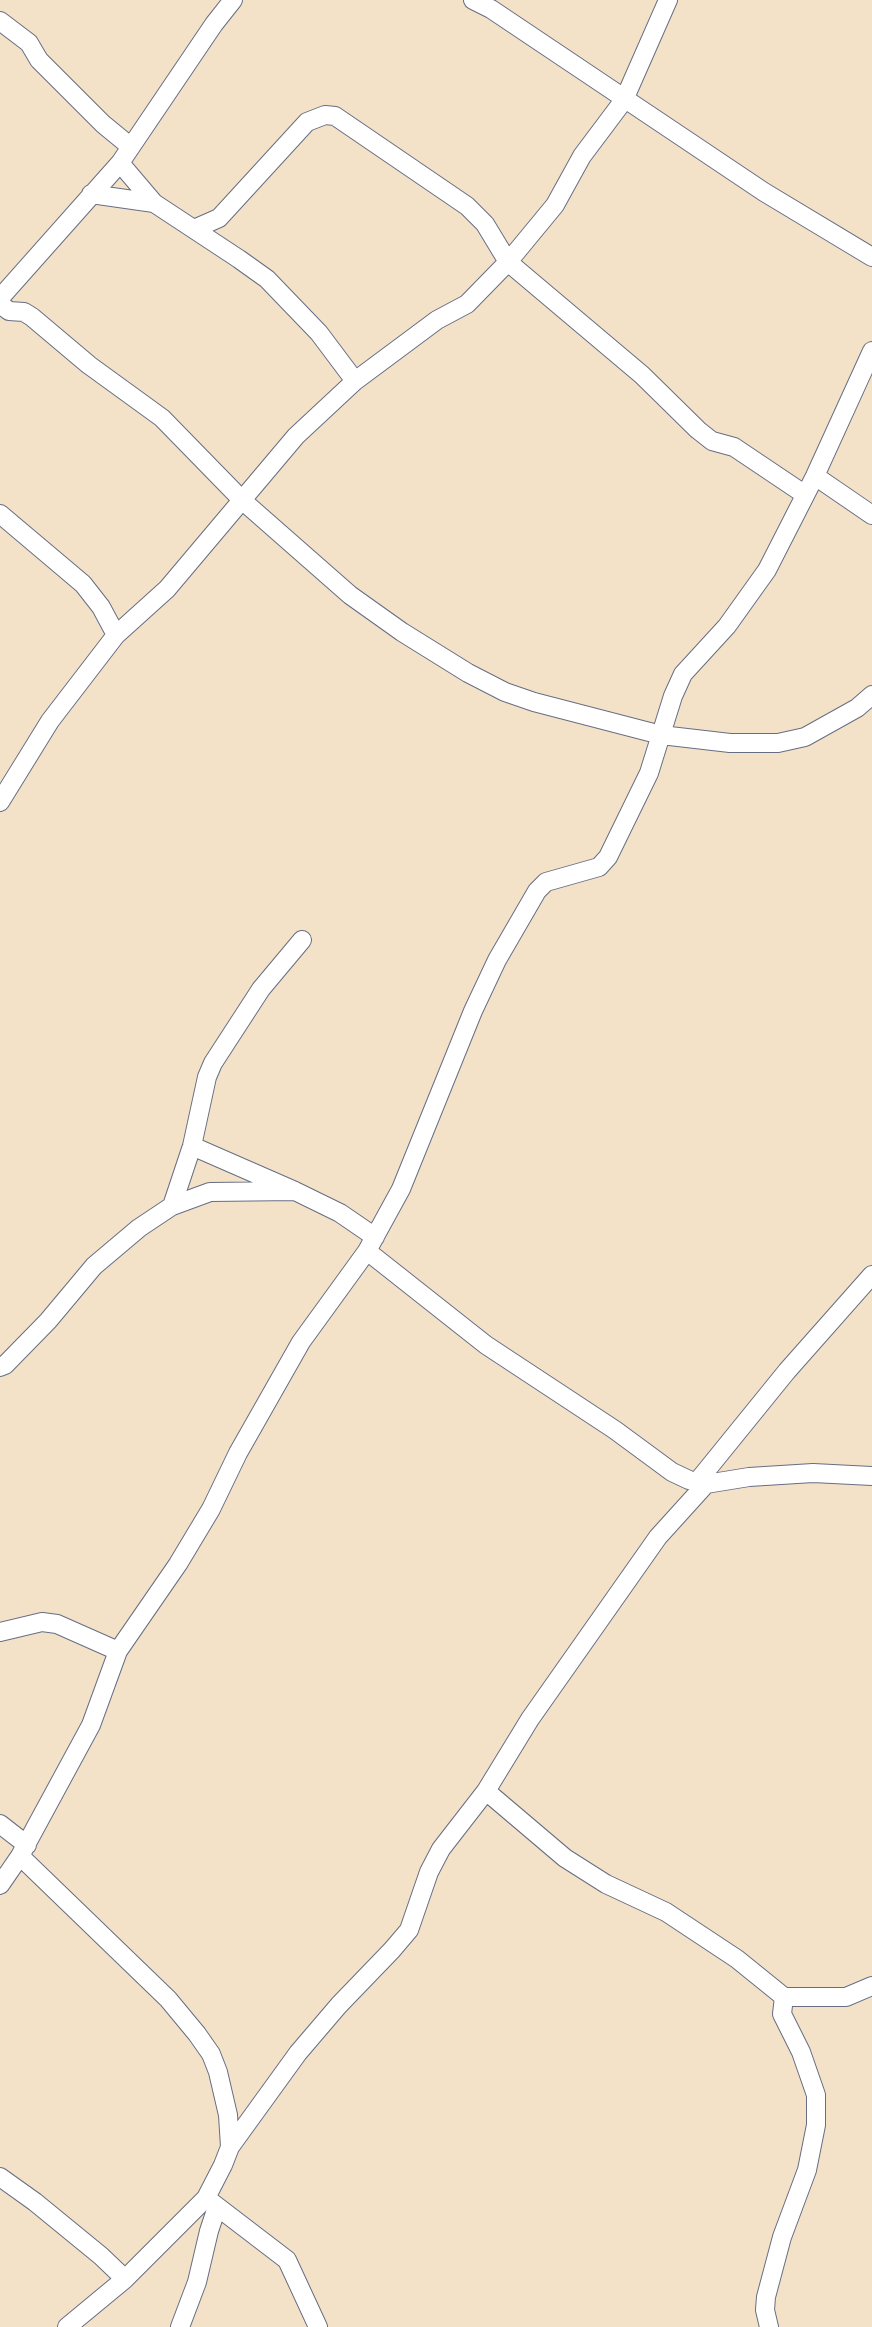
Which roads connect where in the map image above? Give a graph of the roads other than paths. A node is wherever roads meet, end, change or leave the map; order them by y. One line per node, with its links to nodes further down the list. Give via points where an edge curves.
1 (233, 0): 6 (street)
2 (473, 0): 5 (street)
3 (668, 0): 5 (street)
4 (0, 21): 6 (street, via 29,43 39,60)
5 (624, 100): 11 (street); 12 (street, via 582,156 555,205)
6 (131, 147): 7 (street)
7 (120, 163): 8 (street); 9 (street)
8 (92, 194): 9 (street); 13 (street)
9 (154, 203): 10 (street)
10 (194, 229): 12 (street, via 219,218 307,122 335,116 467,206 485,224); 16 (street, via 267,279 319,333)
11 (872, 257)
12 (508, 262): 16 (street, via 467,304 437,320); 18 (street, via 712,441 734,447)
13 (0, 298)
14 (0, 304): 19 (street, via 32,317 162,418)
15 (872, 351): 17 (street)
16 (355, 381): 19 (street, via 296,436)
17 (815, 475): 18 (street); 21 (street)
18 (804, 494): 24 (street, via 767,570 727,626 683,674)
19 (243, 501): 22 (street, via 167,589); 24 (street, via 350,595 468,673 534,702)
20 (0, 514): 22 (street, via 83,584)
21 (872, 515)
22 (116, 635): 25 (street, via 50,721)
23 (872, 695): 24 (street, via 797,740 730,743)
24 (661, 735): 30 (street, via 649,773 604,863 547,882 510,937 473,1011 401,1189)
25 (0, 802)
26 (302, 940): 27 (street, via 261,989 213,1063)
27 (192, 1146): 28 (street); 29 (street)
28 (295, 1191): 29 (street, via 210,1192); 30 (street, via 340,1213)
29 (172, 1206): 32 (street, via 94,1266 48,1321)
30 (371, 1244): 34 (street, via 485,1345 672,1472); 36 (street, via 301,1342 237,1452 211,1509)
31 (872, 1275): 34 (street, via 779,1379)
32 (0, 1367)
33 (872, 1476): 34 (street, via 813,1473)
34 (702, 1483): 37 (street, via 658,1537 530,1719)
35 (0, 1632): 36 (street, via 42,1622 57,1624)
36 (118, 1651): 39 (street, via 91,1725)
37 (486, 1791): 42 (street, via 565,1858 606,1884 666,1912); 43 (street, via 441,1849 409,1930 298,2053)
38 (0, 1824): 39 (street)
39 (24, 1851): 40 (street); 43 (street, via 133,1964 211,2054 228,2115)
40 (0, 1885)
41 (872, 1986): 42 (street, via 846,1997)
42 (784, 1997): 50 (street, via 782,2014 816,2095 816,2125 807,2170 766,2298)
43 (230, 2147): 45 (street)
44 (0, 2177): 46 (street)
45 (211, 2202): 46 (street); 48 (street, via 197,2282); 49 (street, via 286,2260)
46 (125, 2279): 47 (street)
47 (67, 2327)
48 (180, 2327)
49 (318, 2327)
50 (769, 2327)

